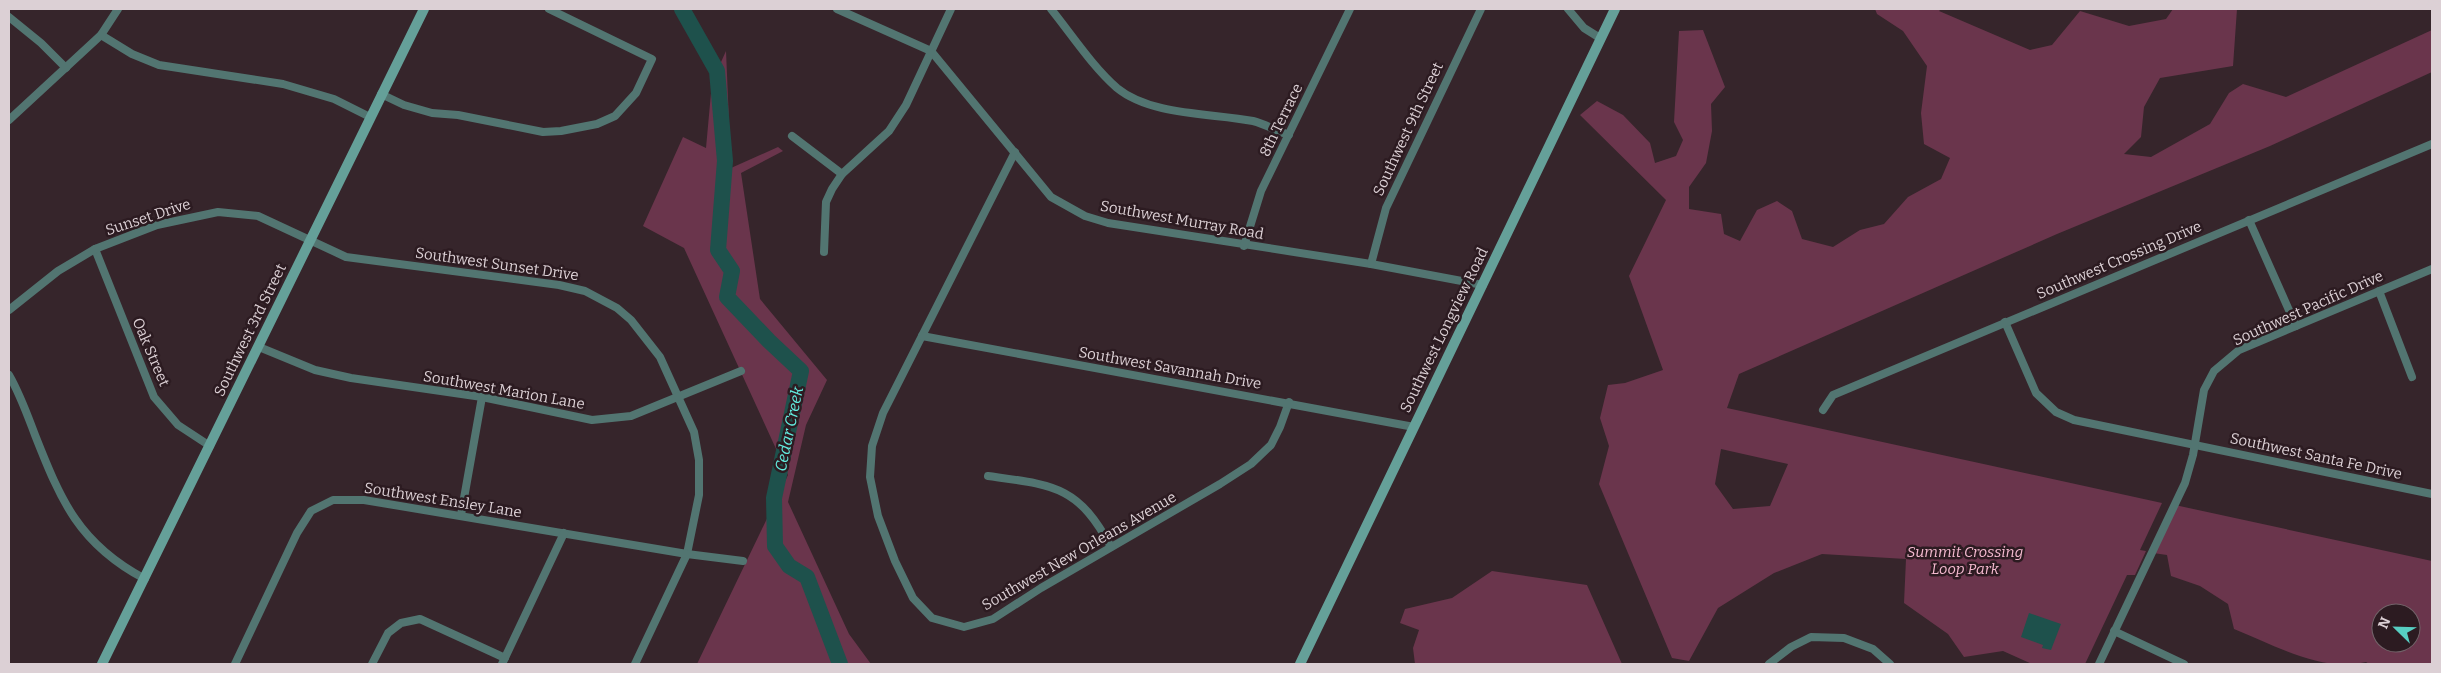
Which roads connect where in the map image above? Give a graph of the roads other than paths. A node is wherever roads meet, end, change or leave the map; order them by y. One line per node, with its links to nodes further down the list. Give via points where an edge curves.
1 (118, 9): 12 (street)
2 (424, 9): 16 (main road, Southwest 3rd Street)
3 (549, 9): 16 (street, via 652,59 636,93 615,116 597,124 561,132 543,132 432,112 404,105)
4 (837, 9): 14 (street, Southwest Murray Road)
5 (952, 9): 14 (street)
6 (1051, 9): 19 (street, via 1118,89 1143,102 1190,114 1254,122)
7 (1350, 9): 19 (street, 8th Terrace)
8 (1481, 9): 29 (street, Southwest 9th Street, via 1386,208)
9 (1568, 9): 13 (street, via 1584,28)
10 (1615, 9): 13 (main road, Southwest Longview Road)
11 (9, 18): 15 (street)
12 (101, 35): 15 (street); 17 (street, via 159,66 282,84 334,99)
13 (1600, 38): 31 (main road, Southwest Longview Road)
14 (931, 51): 22 (street, Southwest Murray Road); 23 (street, via 906,106 889,131)
15 (66, 68): 18 (street)
16 (381, 94): 17 (main road, Southwest 3rd Street)
17 (370, 117): 25 (main road, Southwest 3rd Street)
18 (9, 120)
19 (1289, 135): 26 (street, 8th Terrace, via 1261,191)
20 (792, 136): 23 (street)
21 (2432, 144): 24 (street, Southwest Crossing Drive)
22 (1015, 152): 26 (street, Southwest Murray Road, via 1051,197 1085,216 1108,223); 36 (street, Southwest New Orleans Avenue)
23 (842, 174): 28 (street, via 826,202)
24 (2250, 220): 34 (street, Southwest Crossing Drive); 35 (street)
25 (310, 241): 27 (street, Sunset Drive, via 258,216 218,212 157,225); 37 (main road, Southwest 3rd Street); 41 (street, Southwest Sunset Drive, via 346,257 536,281 584,291 617,308 631,320 660,357)
26 (1244, 246): 29 (street, Southwest Murray Road)
27 (96, 249): 33 (street, Sunset Drive, via 58,271); 47 (street, Oak Street, via 154,397 178,425)
28 (824, 252)
29 (1371, 264): 31 (street, Southwest Murray Road)
30 (2432, 269): 32 (street, Southwest Pacific Drive)
31 (1483, 285): 45 (main road, Southwest Longview Road)
32 (2379, 291): 35 (street, Southwest Pacific Drive); 40 (street)
33 (9, 310)
34 (2005, 322): 44 (street, Southwest Crossing Drive, via 1833,395); 46 (street, Southwest Santa Fe Drive, via 2036,393 2056,412 2074,420)
35 (2296, 326): 46 (street, Southwest Pacific Drive, via 2239,350 2214,371 2204,390)
36 (922, 336): 43 (street, Southwest Savannah Drive); 52 (street, Southwest New Orleans Avenue, via 882,413 872,446 870,477 878,516 913,598 932,618 964,627 993,619)
37 (259, 347): 42 (street, Southwest Marion Lane, via 315,370); 47 (main road, Southwest 3rd Street)
38 (741, 371): 41 (street, Southwest Marion Lane)
39 (9, 375): 55 (street, via 64,502 82,530 100,550)
40 (2412, 377)
41 (678, 396): 42 (street, Southwest Marion Lane, via 631,416 592,420); 53 (street, Southwest Sunset Drive, via 694,432 699,460 699,495)
42 (482, 397): 50 (street)
43 (1289, 402): 45 (street, Southwest Savannah Drive); 52 (street, Southwest New Orleans Avenue, via 1271,445 1251,464)
44 (1823, 410)
45 (1414, 427): 62 (main road, Southwest Longview Road)
46 (2195, 445): 49 (street, Southwest Santa Fe Drive); 56 (street, via 2184,486)
47 (210, 446): 55 (main road, Southwest 3rd Street)
48 (988, 476): 52 (street, via 1040,483 1079,502 1097,522)
49 (2432, 494)
50 (461, 515): 51 (street, Southwest Ensley Lane); 59 (street, Southwest Ensley Lane, via 364,500 333,500 311,511 297,533)
51 (564, 533): 53 (street, Southwest Ensley Lane); 57 (street)
52 (1111, 547)
53 (687, 554): 54 (street, Southwest Ensley Lane); 61 (street, Southwest Sunset Drive)
54 (742, 561)
55 (145, 579): 58 (main road, Southwest 3rd Street)
56 (2114, 631): 65 (street); 66 (street)
57 (503, 661): 60 (street, via 420,619 401,623 388,633)
58 (102, 664)
59 (235, 664)
60 (372, 664)
61 (635, 664)
62 (1300, 664)
63 (1769, 664): 64 (street, via 1811,637 1844,638 1873,649)
64 (1890, 664)
65 (2099, 664)
66 (2184, 664)

